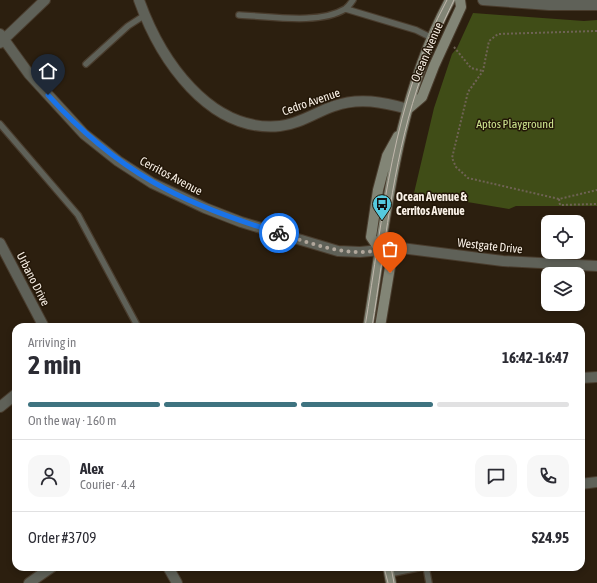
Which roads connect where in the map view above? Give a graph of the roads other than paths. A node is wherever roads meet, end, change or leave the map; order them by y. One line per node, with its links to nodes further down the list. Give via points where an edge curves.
1 (45, 0): 12 (street)
2 (139, 0): 9 (street, Cedro Avenue)
3 (353, 0): 8 (lane)
4 (450, 0): 11 (main road, Ocean Avenue)
5 (460, 0): 14 (main road, Ocean Avenue, via 461,7 422,97)
6 (483, 0): 7 (street, via 550,5)
7 (597, 5)
8 (346, 9): 10 (lane, via 329,15 303,18); 11 (lane, via 416,30)
9 (145, 15): 13 (lane, via 128,26); 14 (street, Cedro Avenue, via 166,56 185,82 210,105 230,118 255,125 280,126 308,119 333,106 359,100 389,103)
10 (239, 15)
11 (432, 38): 14 (main road, Ocean Avenue)
12 (1, 39): 17 (street, Cerritos Avenue, via 84,134 118,161 152,183 187,201 229,217 338,251 351,253)
13 (86, 64)
14 (408, 109): 17 (main road, Ocean Avenue, via 394,167)
15 (0, 124): 20 (lane, via 78,215)
16 (0, 243): 19 (street, Urbano Drive)
17 (380, 250): 18 (street, Westgate Drive, via 401,248 503,261); 21 (main road, Ocean Avenue); 22 (main road, via 391,260)
18 (597, 266)
19 (42, 323)
20 (136, 323)
21 (369, 323)
22 (381, 323)
23 (597, 377): 24 (street)
24 (585, 378)
25 (12, 397): 26 (street)
26 (2, 403)
27 (597, 482): 28 (street)
28 (585, 484)
29 (46, 571): 34 (street)
30 (170, 571): 35 (street)
31 (410, 571): 33 (lane)
32 (425, 571): 36 (lane)
33 (389, 577)
34 (29, 583)
35 (177, 583)
36 (429, 583)

